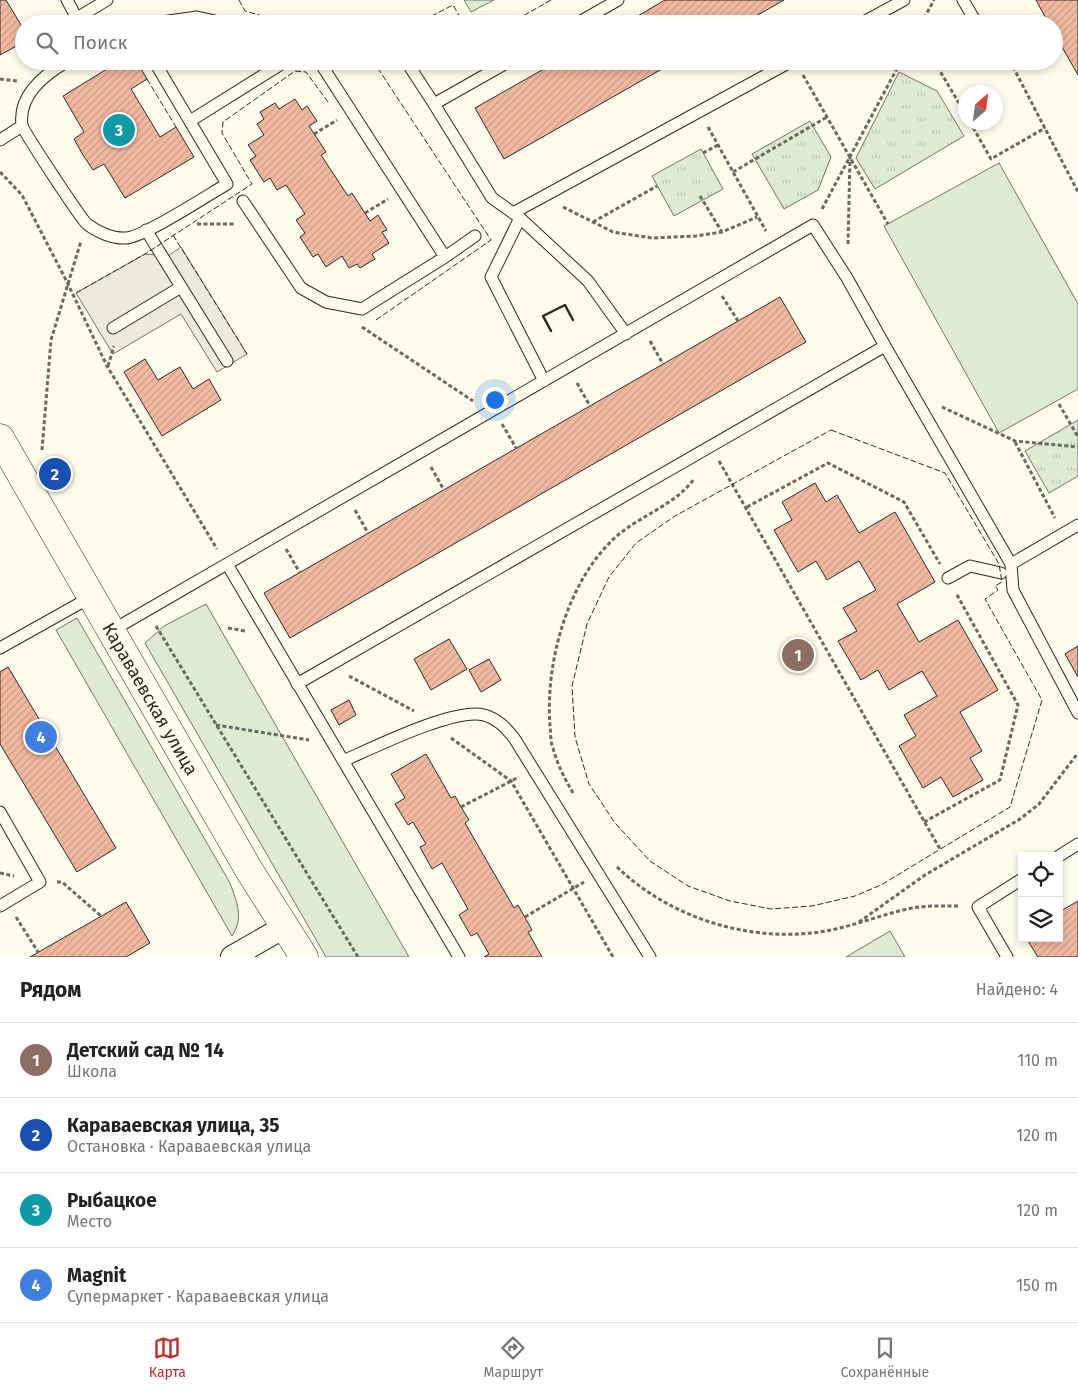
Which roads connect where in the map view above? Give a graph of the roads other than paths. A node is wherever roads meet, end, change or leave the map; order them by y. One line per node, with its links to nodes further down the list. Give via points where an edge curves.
1 (66, 0): 6 (lane)
2 (107, 0): 7 (lane)
3 (618, 0): 8 (lane)
4 (904, 0): 9 (lane)
5 (963, 0): 10 (lane)
6 (75, 15)
7 (86, 15)
8 (592, 15)
9 (876, 15)
10 (972, 15)
11 (53, 70): 20 (lane, via 36,84 24,105)
12 (159, 70): 19 (lane)
13 (272, 70): 19 (lane)
14 (325, 70): 26 (lane)
15 (412, 70): 18 (lane)
16 (494, 70): 18 (lane)
17 (786, 70): 23 (lane, via 700,111 542,197)
18 (434, 104): 23 (lane, via 492,198)
19 (190, 121): 24 (lane, via 227,184)
20 (22, 126): 21 (lane); 24 (lane, via 86,224 105,235 127,238)
21 (0, 140)
22 (243, 201): 26 (lane, via 301,288 326,302 362,309)
23 (517, 216): 29 (lane, via 588,281); 32 (lane, via 491,277)
24 (146, 230): 27 (lane)
25 (475, 236): 26 (lane)
26 (445, 257)
27 (181, 287): 28 (lane); 31 (lane)
28 (112, 328)
29 (626, 334): 30 (lane, via 813,225 847,278); 32 (lane)
30 (884, 346): 36 (lane); 42 (lane)
31 (227, 361)
32 (544, 381): 35 (lane)
33 (0, 438): 39 (street, Караваевская улица)
34 (1078, 525): 36 (lane)
35 (227, 564): 40 (lane); 42 (lane)
36 (1011, 564): 43 (lane, via 1013,590)
37 (1001, 573): 38 (lane, via 970,566)
38 (948, 578)
39 (91, 597): 40 (street, Караваевская улица); 41 (lane)
40 (111, 631): 50 (street, Караваевская улица, via 249,870)
41 (0, 648)
42 (297, 684): 44 (lane)
43 (1078, 713)
44 (343, 761): 53 (lane); 54 (lane, via 432,724 467,714 484,714 500,722 534,769)
45 (0, 812): 49 (lane, via 40,882)
46 (1078, 844): 47 (lane)
47 (1063, 853)
48 (1018, 882): 55 (lane, via 978,907)
49 (3, 904)
50 (286, 926): 51 (street); 52 (street, Караваевская улица)
51 (232, 957)
52 (304, 957)
53 (459, 957)
54 (650, 957)
55 (1007, 957)

